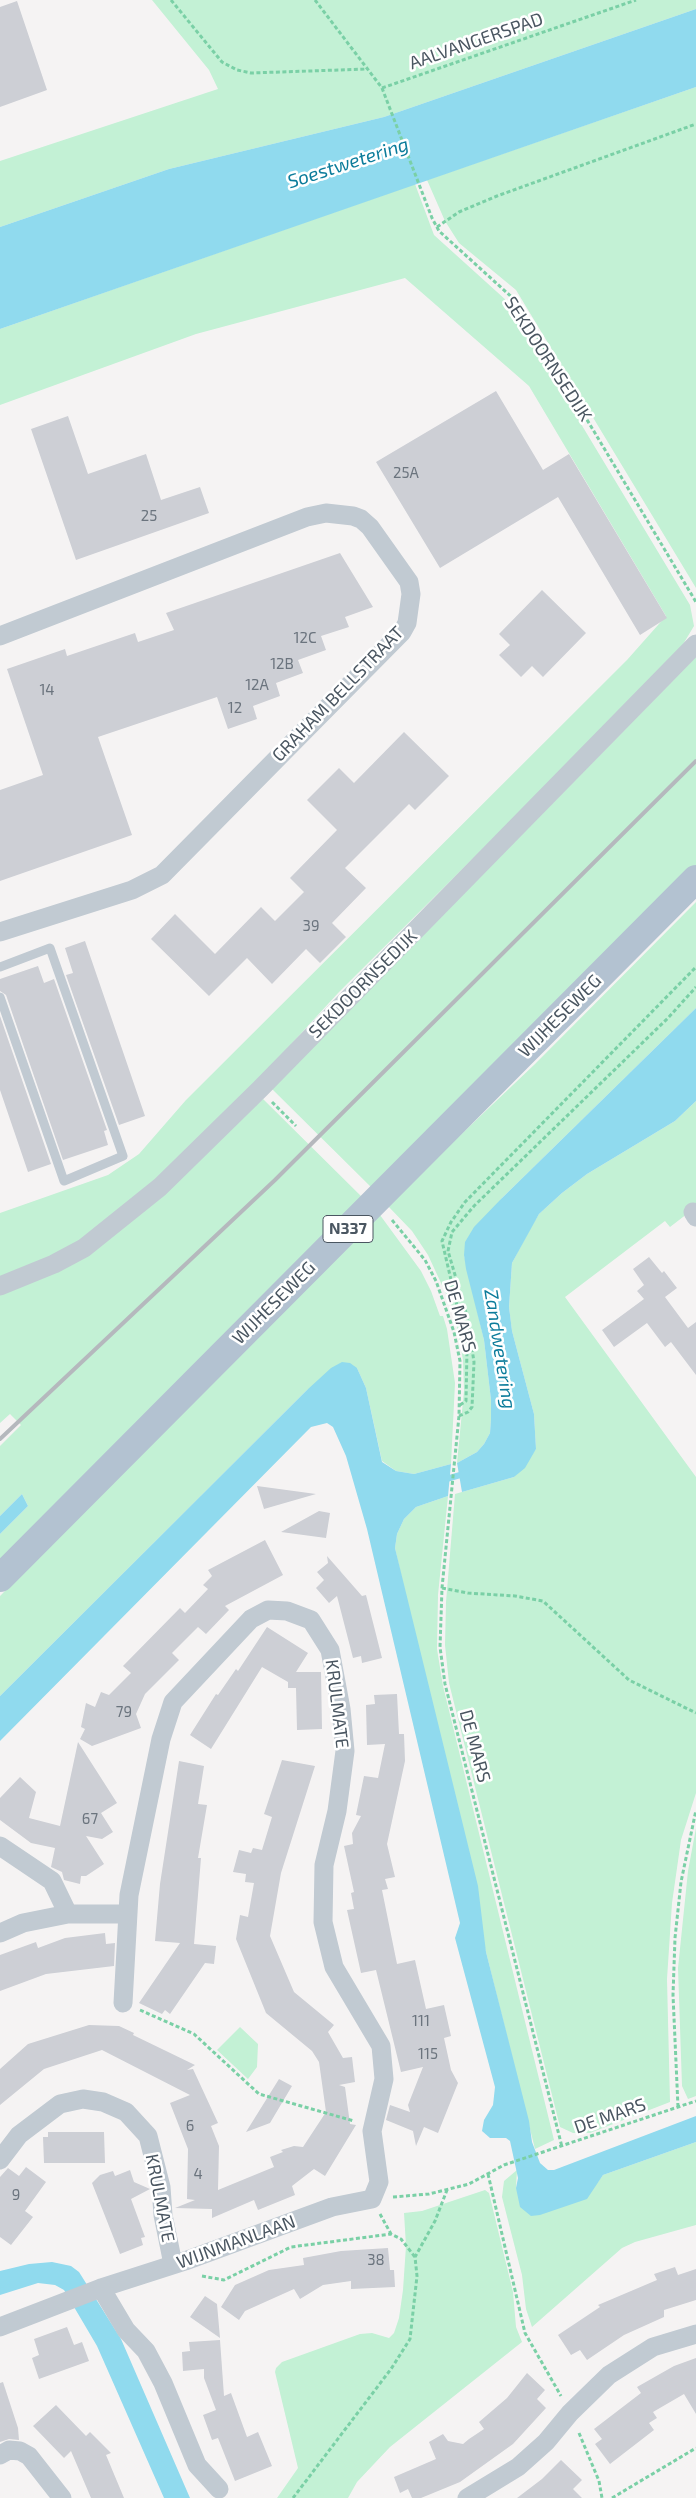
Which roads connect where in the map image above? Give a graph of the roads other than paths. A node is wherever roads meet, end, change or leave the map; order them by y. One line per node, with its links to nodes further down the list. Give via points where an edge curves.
1 (0, 636): 4 (street, GRAHAM BELLSTRAAT, via 307,517 326,513 353,516 370,527 409,582 411,594 407,623 402,632 162,875 132,890)
2 (696, 644): 7 (street, SEKDOORNSEDIJK, via 160,1187 99,1237 54,1264)
3 (696, 879): 8 (main road, WIJHESEWEG / N337)
4 (0, 932)
5 (0, 967): 6 (lane, via 50,948 123,1156 64,1181)
6 (0, 997)
7 (0, 1286)
8 (0, 1578)
9 (0, 1846): 10 (street, via 52,1881)
10 (68, 1914): 11 (street); 12 (street, via 23,1923)
11 (127, 1914): 13 (street, KRULMATE); 15 (street, KRULMATE, via 161,1739 173,1702 251,1619 268,1610 287,1611 311,1620 330,1650 345,1751 337,1811 324,1865 323,1922 334,1967 381,2046 384,2080 373,2127 379,2182)
12 (0, 1933)
13 (123, 2003)
14 (0, 2160): 16 (street, KRULMATE, via 19,2135 60,2104 83,2099 103,2102 126,2112 148,2136 161,2187 163,2215)
15 (372, 2199): 16 (street, WIJNMANLAAN, via 332,2207)
16 (179, 2262): 17 (street, WIJNMANLAAN)
17 (99, 2289): 18 (street, WIJNMANLAAN); 21 (street, via 126,2330 146,2351 197,2465)
18 (0, 2327)
19 (696, 2334): 23 (street, via 654,2347 629,2362 570,2413 546,2442 518,2467)
20 (0, 2454): 22 (street, via 9,2450 29,2456)
21 (219, 2489)
22 (62, 2498)
23 (467, 2498)

